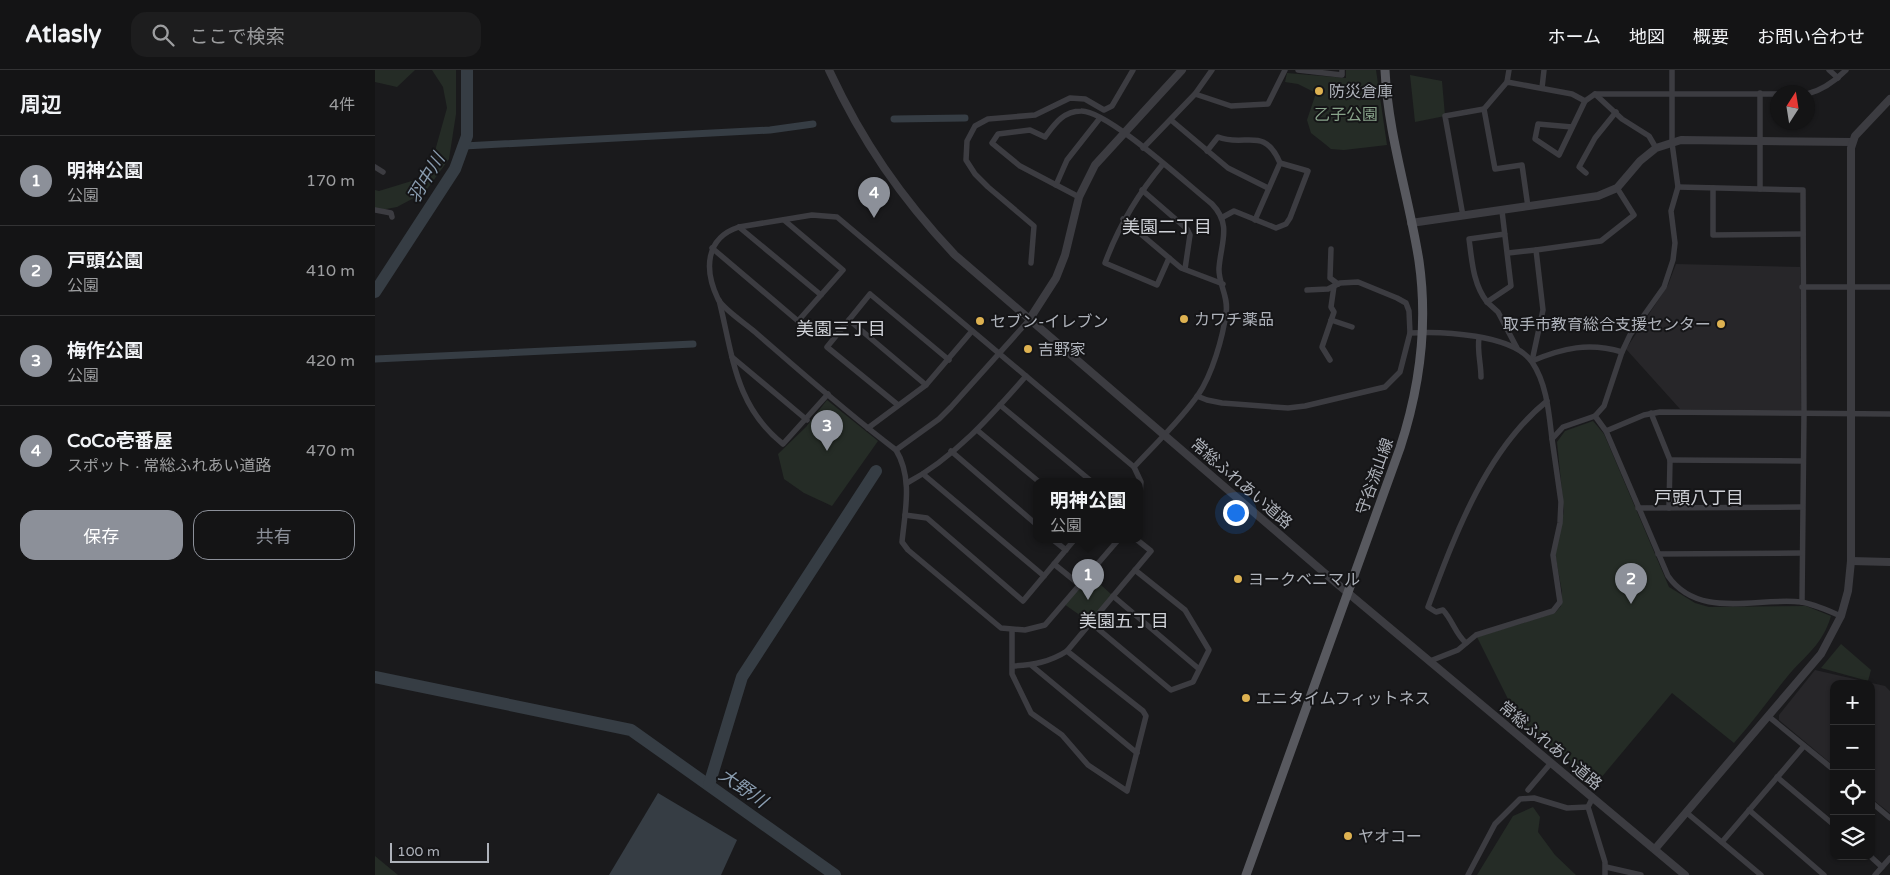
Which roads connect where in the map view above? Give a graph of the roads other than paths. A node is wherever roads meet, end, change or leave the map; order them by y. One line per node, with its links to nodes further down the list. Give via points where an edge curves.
1 (829, 70): 80 (street, 常総ふれあい道路, via 867,144 891,181 955,255)
2 (1133, 70): 68 (street, via 1111,106 1104,110 1085,99 1070,98 1035,114 988,119 975,126 967,141 965,160 975,174 1035,226)
3 (1182, 70): 30 (street)
4 (1212, 70): 20 (street)
5 (1285, 70): 20 (street, via 1268,104 1231,106)
6 (1297, 70): 7 (street, via 1342,75)
7 (1342, 70)
8 (1385, 70): 59 (main road, 守谷流山線)
9 (1509, 70): 15 (street)
10 (1544, 70): 16 (street)
11 (1672, 70): 18 (street)
12 (1829, 70): 14 (street)
13 (1846, 70): 14 (street)
14 (1839, 78): 17 (street)
15 (1507, 82): 16 (street); 25 (street)
16 (1542, 88): 24 (street, via 1572,94)
17 (1815, 92)
18 (1672, 93): 19 (street); 21 (street); 33 (street)
19 (1760, 93): 22 (street); 31 (street)
20 (1195, 94): 28 (street)
21 (1595, 94): 24 (street); 26 (street)
22 (1770, 94)
23 (1890, 99): 32 (street)
24 (1585, 101): 29 (street)
25 (1484, 109): 50 (street, via 1495,169 1522,165); 53 (street, via 1445,116)
26 (1617, 112): 35 (street, via 1622,119 1649,136); 41 (street, via 1595,138 1579,167)
27 (1100, 118): 30 (street); 42 (street, via 1067,160); 42 (street, via 1080,111 1061,117 1045,137 1030,130 998,134 992,143 1020,166)
28 (1171, 120): 34 (street); 36 (street)
29 (1572, 127): 29 (street, via 1559,155 1535,139 1538,124)
30 (1125, 132): 34 (street); 49 (street, via 1095,165)
31 (1759, 141): 32 (street); 33 (street, via 1681,140); 47 (street)
32 (1852, 142): 73 (street)
33 (1672, 143): 35 (street); 43 (street)
34 (1143, 148): 38 (street)
35 (1656, 148): 45 (street)
36 (1207, 151): 37 (street, via 1218,137 1227,141 1260,141 1274,149); 44 (street, via 1228,168)
37 (1280, 163): 44 (street); 58 (street, via 1308,171 1291,218 1276,228)
38 (1163, 164): 48 (street); 55 (street)
39 (375, 167): 40 (street)
40 (383, 172)
41 (1586, 173)
42 (1056, 185): 49 (street)
43 (1678, 187): 46 (street); 88 (street, via 1671,211 1675,243 1673,260 1664,287 1630,335)
44 (1268, 188): 58 (street)
45 (1617, 188): 50 (street, via 1598,196); 65 (street, via 1634,215 1601,241)
46 (1713, 188): 47 (street); 62 (street, via 1713,235)
47 (1760, 189): 62 (street, via 1803,190)
48 (1142, 190): 56 (street); 69 (street, via 1187,229 1190,236)
49 (1079, 197): 80 (street, via 1061,267)
50 (1528, 207): 52 (street)
51 (375, 210): 54 (street, via 391,213)
52 (1502, 211): 53 (street); 61 (street)
53 (1463, 216): 59 (street)
54 (392, 217)
55 (1223, 217): 58 (street, via 1234,211); 70 (street, via 1219,271)
56 (1123, 219): 67 (street); 67 (street, via 1105,263 1157,285)
57 (784, 220): 60 (street); 76 (street, via 843,270); 83 (street, via 822,214 837,217)
58 (1255, 220)
59 (1411, 223): 85 (main road, 守谷流山線, via 1420,276)
60 (739, 227): 63 (street, via 717,239); 76 (street)
61 (1505, 234): 66 (street); 78 (street, via 1469,239 1475,278)
62 (1803, 234): 72 (street)
63 (712, 248): 76 (street, via 798,321); 77 (street, via 709,261)
64 (1331, 249): 71 (street, via 1330,278)
65 (1536, 250): 66 (street); 93 (street, via 1543,310)
66 (1508, 253): 78 (street, via 1511,286)
67 (1169, 258): 69 (street)
68 (1031, 263)
69 (1185, 270): 70 (street)
70 (1223, 284): 98 (street, via 1227,298 1226,313 1208,376)
71 (1336, 285): 75 (street, via 1328,289); 81 (street); 84 (street, via 1358,282 1406,303)
72 (1803, 286): 73 (street); 103 (street)
73 (1850, 286): 74 (street); 104 (street)
74 (1890, 287)
75 (1307, 290)
76 (821, 296)
77 (719, 300): 90 (street); 97 (street)
78 (1487, 302): 87 (street, via 1498,312)
79 (849, 320): 91 (street, via 871,294); 96 (street); 100 (street, via 827,347)
80 (1029, 320): 89 (street); 111 (street, 常総ふれあい道路)
81 (1331, 320): 82 (street); 92 (street, via 1322,347)
82 (1352, 327)
83 (972, 332): 89 (street); 91 (street)
84 (1409, 332): 85 (street); 98 (street, via 1400,372 1385,387 1288,408 1222,403)
85 (1422, 332): 86 (street); 141 (main road, 守谷流山線, via 1419,368 1405,432)
86 (1479, 338): 87 (street); 95 (street, via 1477,350 1481,358)
87 (1517, 348): 93 (street)
88 (1622, 352): 93 (street, via 1598,346 1582,347 1549,353); 106 (street, via 1605,406)
89 (999, 354): 94 (street); 113 (street, via 939,419)
90 (731, 355): 107 (street); 107 (street, via 748,405 770,434 783,444)
91 (949, 360): 96 (street)
92 (1330, 360)
93 (1531, 361): 99 (street)
94 (1026, 376): 101 (street); 117 (street)
95 (1481, 377)
96 (926, 385): 100 (street)
97 (828, 394): 107 (street); 108 (street)
98 (1197, 396): 111 (street)
99 (1547, 401): 112 (street); 147 (street, via 1510,436 1490,467 1447,556 1428,606 1436,612 1443,610 1453,621 1456,634)
100 (898, 405): 108 (street)
101 (1000, 406): 109 (street); 120 (street)
102 (1651, 413): 103 (street); 110 (street); 115 (street)
103 (1804, 414): 104 (street); 116 (street)
104 (1851, 414): 105 (street); 135 (street)
105 (1890, 414)
106 (1595, 416): 110 (street); 112 (street, via 1563,427)
107 (807, 420)
108 (868, 428): 113 (street)
109 (977, 430): 114 (street); 119 (street)
110 (1606, 431): 124 (street)
111 (1164, 434): 117 (street); 141 (street, 常総ふれあい道路)
112 (1552, 439): 147 (street, via 1561,502 1553,555 1560,602 1553,611 1476,635)
113 (895, 450): 122 (street, via 905,470)
114 (951, 451): 118 (street); 127 (street)
115 (1670, 460): 116 (street); 125 (street)
116 (1803, 461): 123 (street)
117 (1134, 467): 121 (street)
118 (923, 474): 122 (street); 139 (street)
119 (1033, 478)
120 (1087, 478)
121 (1139, 478)
122 (907, 483): 126 (street)
123 (1802, 507): 125 (street); 133 (street)
124 (1638, 508): 125 (street); 134 (street)
125 (1669, 508)
126 (905, 515): 139 (street, via 927,518 1023,601); 146 (street, via 902,542 908,550 1001,628)
127 (1033, 522)
128 (1058, 543): 132 (street)
129 (1072, 543): 132 (street)
130 (1116, 543): 140 (street)
131 (1141, 543): 138 (street, via 1151,551)
132 (1066, 550): 137 (street)
133 (1802, 553): 134 (street); 143 (street)
134 (1659, 554): 143 (street, via 1673,584 1700,601)
135 (1851, 561): 136 (street); 144 (street)
136 (1890, 562)
137 (1054, 564): 139 (street); 140 (street)
138 (1135, 570): 142 (street); 152 (street, via 1185,610 1209,650)
139 (1044, 576)
140 (1080, 585): 146 (street, via 1045,625)
141 (1348, 593): 149 (street, 常総ふれあい道路); 173 (main road, 守谷流山線)
142 (1113, 596): 145 (street); 152 (street)
143 (1802, 602): 144 (street)
144 (1841, 616): 153 (street, via 1821,654)
145 (1091, 623): 148 (street); 152 (street, via 1171,690 1193,682)
146 (1012, 630): 151 (street)
147 (1466, 643): 149 (street, via 1458,650)
148 (1067, 651): 150 (street, via 1053,660); 155 (street, via 1143,711 1146,716)
149 (1430, 661): 156 (street, 常総ふれあい道路)
150 (1031, 665): 151 (street); 155 (street)
151 (1013, 666): 155 (street, via 1012,674 1031,713 1062,735 1088,765 1127,791)
152 (1199, 669)
153 (1768, 716): 154 (street); 164 (street)
154 (1804, 746): 157 (street); 158 (street)
155 (1137, 753)
156 (1550, 764): 159 (street); 160 (street, 常総ふれあい道路)
157 (1830, 767)
158 (1777, 777): 163 (street); 166 (street)
159 (1528, 790)
160 (1593, 797): 162 (street); 168 (street, 常総ふれあい道路)
161 (1875, 805): 165 (street)
162 (1588, 807): 171 (street); 174 (street, via 1567,808 1534,798 1520,799 1495,824)
163 (1749, 810): 167 (street); 179 (street)
164 (1687, 813): 167 (street); 168 (street)
165 (1890, 818)
166 (1830, 822)
167 (1722, 842): 178 (street)
168 (1655, 849): 177 (street, 常総ふれあい道路)
169 (1890, 858): 172 (street)
170 (1874, 860): 172 (street)
171 (1605, 867): 175 (street); 176 (street)
172 (1882, 867): 180 (street)
173 (1246, 875)
174 (1468, 875)
175 (1605, 875)
176 (1641, 875)
177 (1685, 875)
178 (1761, 875)
179 (1824, 875)
180 (1875, 875)

